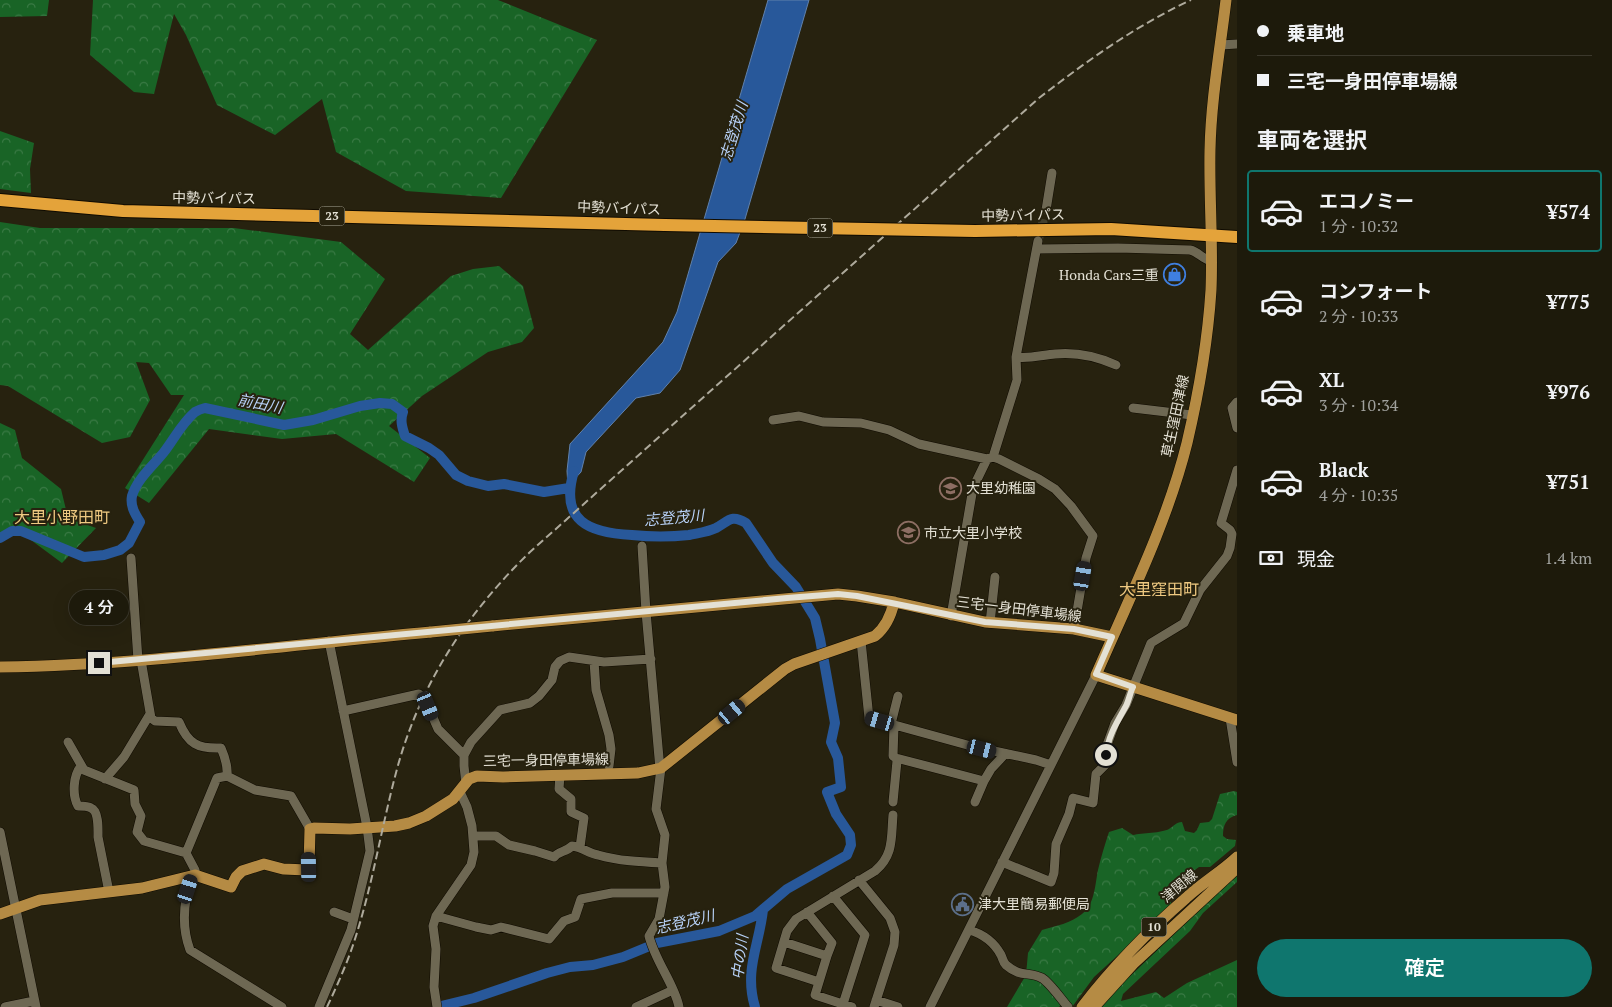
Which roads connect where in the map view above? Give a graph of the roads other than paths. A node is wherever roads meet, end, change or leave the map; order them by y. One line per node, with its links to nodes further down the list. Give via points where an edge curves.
1 (1226, 0): 2 (main road, 草生窪田津線)
2 (1221, 40): 3 (street); 7 (main road, 草生窪田津線, via 1212,110)
3 (1237, 44)
4 (1052, 173): 6 (street)
5 (0, 200): 7 (highway, 中勢バイパス / 23, bridge, via 124,211 975,231 1111,229)
6 (1046, 210)
7 (1210, 235): 8 (highway, 中勢バイパス / 23); 9 (main road, 草生窪田津線)
8 (1237, 237)
9 (1211, 261): 10 (street, via 1190,250 1038,245); 14 (main road, 草生窪田津線, via 1209,308)
10 (1016, 357): 11 (street, via 1085,355); 17 (street, via 1017,380)
11 (1116, 365)
12 (1237, 402): 16 (street, via 1232,408)
13 (1134, 408): 14 (street)
14 (1192, 415): 27 (main road, 草生窪田津線, via 1179,471 1162,521)
15 (773, 420): 17 (street, via 794,416 823,422 861,423 900,434 914,443)
16 (1237, 428)
17 (990, 458): 24 (street, via 973,488); 26 (street, via 1012,464 1055,489 1092,534)
18 (1237, 470): 35 (street, via 1221,523 1232,534 1227,556 1200,590 1184,623 1151,643)
19 (642, 546): 23 (street)
20 (131, 558): 31 (street)
21 (995, 577): 25 (street)
22 (894, 602): 23 (main road, 三宅一身田停車場線, via 857,596 819,595); 24 (main road, 三宅一身田停車場線); 29 (main road, 三宅一身田停車場線, via 880,632)
23 (646, 612): 28 (main road, 三宅一身田停車場線, bridge); 30 (street)
24 (951, 616): 25 (main road, 三宅一身田停車場線)
25 (990, 623): 26 (main road, 三宅一身田停車場線)
26 (1074, 629): 27 (main road, 三宅一身田停車場線)
27 (1112, 637): 34 (main road, 草生窪田津線)
28 (329, 641): 31 (main road, 三宅一身田停車場線); 37 (street)
29 (861, 641): 40 (street, via 869,718); 49 (main road, 三宅一身田停車場線, via 794,664 776,675)
30 (651, 659): 32 (street); 49 (street)
31 (139, 660): 33 (main road, 三宅一身田停車場線); 38 (street)
32 (594, 661): 43 (street, via 573,657 560,661 552,680 539,696 530,703 500,710 471,742); 48 (street, via 596,690 609,735)
33 (0, 667)
34 (1096, 674): 35 (main road); 46 (street)
35 (1133, 687): 39 (main road); 65 (street, via 1107,744 1105,765 1096,774 1093,803 1073,798 1070,814 1056,844 1054,873 1050,882)
36 (898, 696): 40 (street)
37 (343, 711): 43 (street, via 419,694 438,729); 58 (street)
38 (150, 714): 51 (street, via 155,721 179,722 187,739 206,748 221,748); 52 (street, via 124,758)
39 (1234, 719): 45 (street)
40 (892, 725): 42 (street); 44 (street, via 893,756)
41 (68, 742): 47 (street)
42 (1005, 754): 46 (street); 53 (street)
43 (464, 755): 54 (street)
44 (896, 758): 53 (street); 55 (street)
45 (1237, 762)
46 (1051, 765): 65 (street)
47 (81, 766): 52 (street); 70 (street, via 75,780 76,802 78,806 95,811)
48 (609, 766)
49 (661, 769): 50 (main road, 三宅一身田停車場線, via 638,773); 66 (street, via 656,809 665,835)
50 (560, 775): 54 (main road, 三宅一身田停車場線, via 482,775 473,777); 62 (street, via 559,789 571,799 571,812 584,818)
51 (227, 776): 59 (street, via 255,790 292,796); 63 (street, via 217,778)
52 (105, 780): 63 (street, via 134,790 135,804 141,816 138,832 144,841)
53 (984, 781): 56 (street)
54 (463, 788): 58 (main road, 三宅一身田停車場線, via 453,799 416,821); 61 (street)
55 (893, 802)
56 (975, 802)
57 (893, 815): 69 (street, via 891,843 884,863)
58 (366, 827): 59 (main road, 三宅一身田停車場線); 78 (street, via 370,851)
59 (310, 829): 68 (main road, via 309,867 306,870 264,864 242,871 231,887)
60 (0, 832): 73 (street)
61 (472, 836): 62 (street, via 496,836 510,845 554,857 572,846); 77 (street, via 474,852 471,865)
62 (580, 847): 66 (street, via 597,855)
63 (186, 853): 68 (street, via 195,870)
64 (1237, 857): 97 (main road, 津関線 / 10, via 1187,896 1141,939)
65 (1002, 862): 79 (street)
66 (662, 863): 71 (street)
67 (1237, 868): 98 (main road, 津関線 / 10, via 1133,964)
68 (194, 875): 70 (main road, via 142,888); 89 (street, via 186,898 185,915 190,950)
69 (859, 880): 72 (street); 86 (street, via 890,918 895,932 894,945)
70 (109, 892): 73 (main road, via 40,900)
71 (664, 892): 77 (street, via 612,893 580,899 575,917 564,921 549,939 501,928 476,928); 83 (street, via 659,919 649,933 654,952)
72 (833, 896): 75 (street); 85 (street, via 864,935)
73 (16, 909): 76 (main road); 84 (street)
74 (334, 912): 78 (street)
75 (807, 912): 80 (street, via 789,926); 81 (street, via 832,943)
76 (0, 914)
77 (436, 916): 87 (street, via 433,929)
78 (353, 919): 90 (street)
79 (968, 930): 95 (street); 96 (street, via 995,944 1004,963 1013,970 1043,979)
80 (784, 942): 81 (street); 82 (street, via 776,968)
81 (827, 956): 82 (street)
82 (819, 982): 85 (street, via 815,995)
83 (673, 990): 91 (street); 92 (street)
84 (35, 1004): 88 (street)
85 (843, 1004): 93 (street)
86 (875, 1004): 94 (street)
87 (436, 1005)
88 (6, 1007)
89 (282, 1007)
90 (319, 1007)
91 (636, 1007)
92 (679, 1007)
93 (852, 1007)
94 (898, 1007)
95 (930, 1007)
96 (1068, 1007)
97 (1082, 1007)
98 (1094, 1007)

